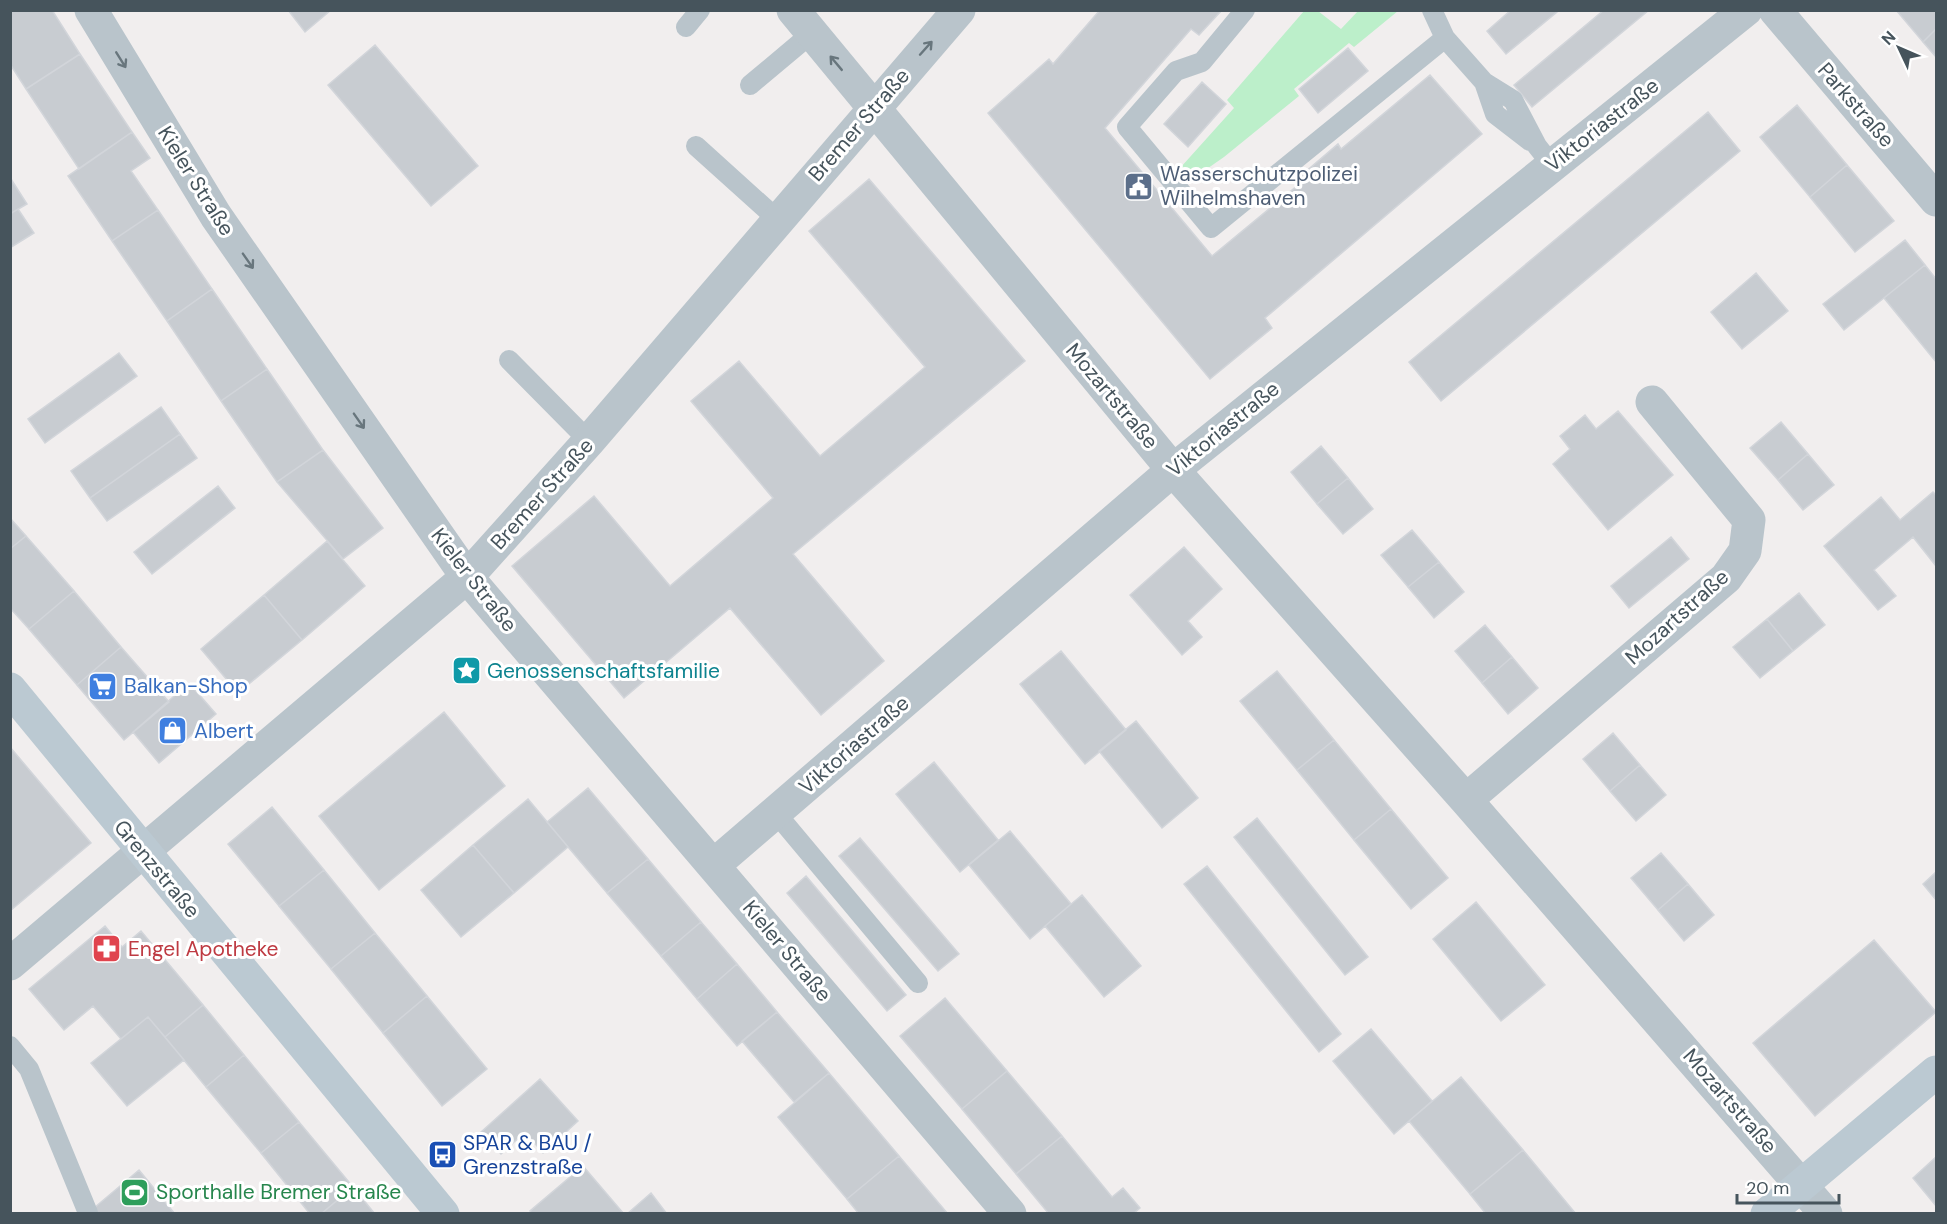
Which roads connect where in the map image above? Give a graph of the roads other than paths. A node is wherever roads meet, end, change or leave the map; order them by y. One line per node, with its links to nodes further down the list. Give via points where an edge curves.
1 (91, 10): 21 (street, Kieler Straße, one-way to 21, via 216,216)
2 (700, 10): 9 (lane)
3 (959, 10): 12 (street, Bremer Straße, one-way to 3)
4 (1245, 10): 10 (lane, via 1202,62 1176,71 1127,127 1211,228)
5 (1432, 10): 10 (lane)
6 (1746, 10): 14 (street, Viktoriastraße)
7 (1774, 10): 15 (street, Parkstraße)
8 (802, 22): 11 (lane); 12 (street, Mozartstraße, one-way to 8)
9 (686, 27)
10 (1445, 38): 14 (lane, via 1484,82 1495,114)
11 (750, 85)
12 (874, 108): 16 (street, Bremer Straße); 20 (street, Mozartstraße)
13 (696, 146): 16 (lane)
14 (1544, 155): 20 (street, Viktoriastraße)
15 (1936, 200)
16 (778, 220): 19 (street, Bremer Straße)
17 (509, 360): 19 (lane)
18 (1653, 402): 23 (street, Mozartstraße, via 1749,520 1744,551 1726,578)
19 (589, 441): 21 (street, Bremer Straße)
20 (1173, 470): 23 (street, Mozartstraße); 24 (street, Viktoriastraße)
21 (467, 577): 25 (street, Bremer Straße); 26 (street, Kieler Straße)
22 (10, 689): 25 (main road, Grenzstraße)
23 (1466, 800): 31 (street, Mozartstraße)
24 (775, 812): 26 (street, Viktoriastraße); 28 (lane)
25 (141, 851): 27 (street, Bremer Straße); 33 (main road, Grenzstraße)
26 (714, 865): 34 (street, Kieler Straße)
27 (10, 964)
28 (918, 983)
29 (10, 1047): 32 (lane, via 29,1069)
30 (1936, 1072): 31 (main road)
31 (1802, 1184): 35 (main road); 36 (street, Mozartstraße)
32 (88, 1213)
33 (443, 1214)
34 (1010, 1214)
35 (1767, 1214)
36 (1826, 1214)

